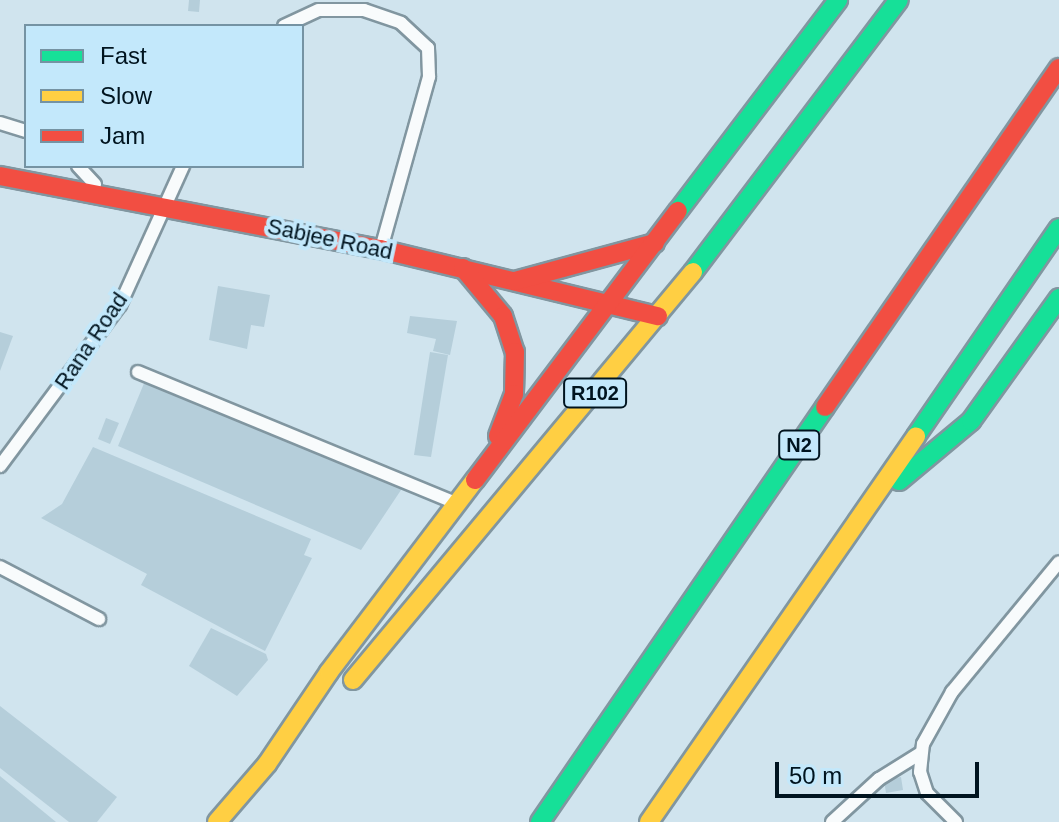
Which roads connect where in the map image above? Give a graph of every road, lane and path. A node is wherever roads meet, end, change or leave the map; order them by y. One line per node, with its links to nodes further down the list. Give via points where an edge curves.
1 (838, 0): 13 (main road, R102)
2 (899, 0): 19 (main road, R102)
3 (288, 24): 14 (lane, via 319,10 364,10 401,23 428,48 429,77)
4 (1059, 68): 31 (main road, N2)
5 (0, 123): 6 (lane)
6 (24, 130)
7 (80, 168): 10 (lane)
8 (182, 168): 11 (lane, Rana Road)
9 (0, 176): 10 (main road, Sabjee Road)
10 (105, 194): 11 (main road, Sabjee Road)
11 (163, 205): 14 (main road, Sabjee Road); 21 (lane, Rana Road, via 120,305)
12 (1059, 228): 23 (main road)
13 (655, 243): 16 (main road); 18 (main road, R102)
14 (380, 249): 15 (main road, Sabjee Road)
15 (463, 268): 16 (main road, Sabjee Road); 22 (main road, via 503,316 515,352 514,394)
16 (515, 281): 18 (main road, Sabjee Road)
17 (1059, 298): 23 (main road, via 951,442)
18 (611, 305): 19 (main road, Sabjee Road); 22 (main road, R102)
19 (658, 316): 29 (main road, R102, via 414,610 319,717)
20 (138, 372): 24 (lane)
21 (0, 466)
22 (484, 470): 24 (main road, R102)
23 (874, 497): 32 (main road)
24 (457, 504): 29 (main road, R102, via 329,672)
25 (1059, 562): 28 (lane, via 952,692)
26 (0, 567): 27 (lane)
27 (99, 619)
28 (921, 753): 33 (lane, via 879,779); 34 (lane, via 927,793)
29 (267, 764): 30 (main road, R102)
30 (217, 822)
31 (540, 822)
32 (649, 822)
33 (832, 822)
34 (956, 822)

